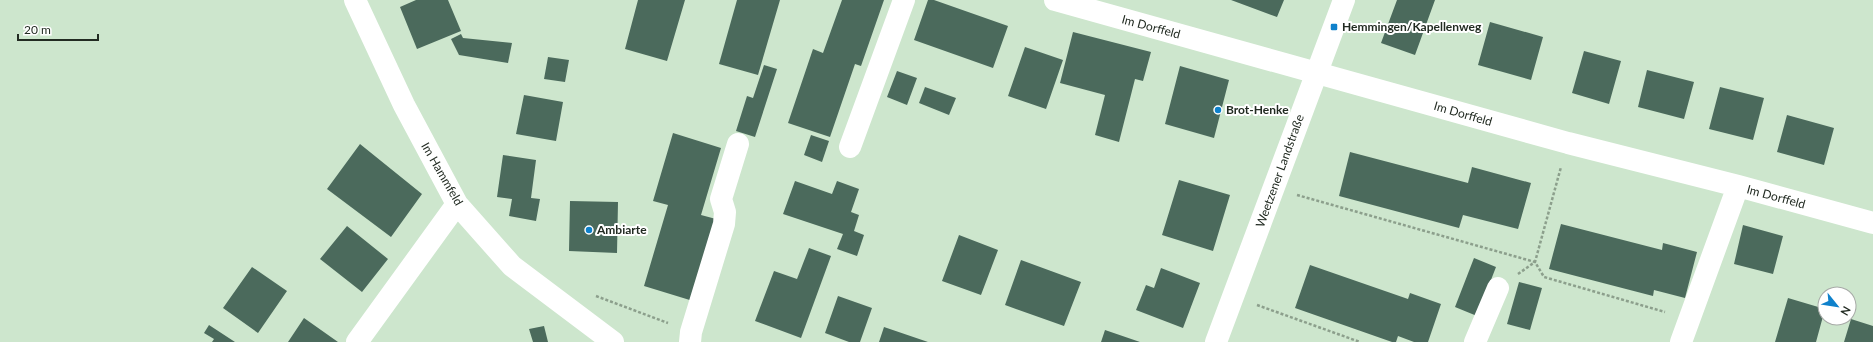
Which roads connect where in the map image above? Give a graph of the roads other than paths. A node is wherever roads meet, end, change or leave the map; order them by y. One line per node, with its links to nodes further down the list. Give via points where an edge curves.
1 (355, 0): 9 (street, Im Hammfeld, via 404,105)
2 (904, 0): 7 (street)
3 (1054, 0): 5 (street, Im Dorffeld)
4 (1344, 0): 5 (street, Weetzener Landstraße)
5 (1317, 73): 8 (street, Im Dorffeld, via 1568,144); 15 (street, Weetzener Landstraße)
6 (738, 144): 12 (street, via 721,199 725,212 724,224)
7 (850, 147)
8 (1738, 186): 10 (street, Im Dorffeld); 17 (street)
9 (457, 204): 13 (street); 14 (street, Im Hammfeld, via 512,266)
10 (1873, 223)
11 (1498, 288): 16 (street)
12 (690, 337)
13 (357, 342)
14 (613, 342)
15 (1216, 342)
16 (1475, 342)
17 (1682, 342)

